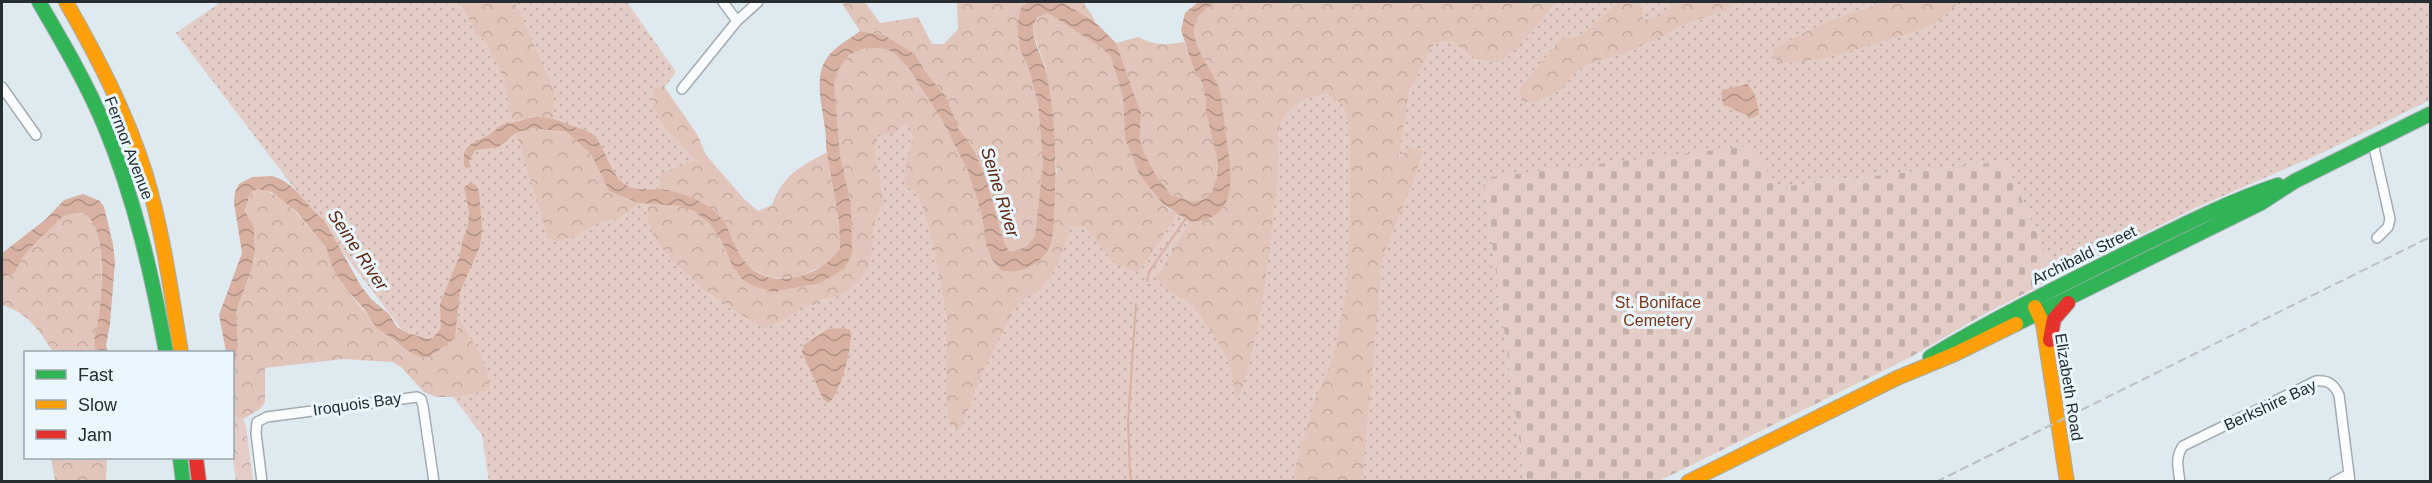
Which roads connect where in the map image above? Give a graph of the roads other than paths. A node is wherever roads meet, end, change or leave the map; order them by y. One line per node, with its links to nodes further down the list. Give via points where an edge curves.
1 (39, 2): 16 (main road, Fermor Avenue, via 76,62 124,173 156,293)
2 (66, 2): 17 (main road, Fermor Avenue, via 105,74 145,172)
3 (723, 2): 5 (street)
4 (758, 2): 5 (street)
5 (737, 21): 7 (street)
6 (2, 87): 9 (street)
7 (682, 88)
8 (2430, 114): 10 (main road, Archibald Street)
9 (36, 135)
10 (2373, 143): 11 (main road, Archibald Street); 12 (street, via 2390,219)
11 (2295, 181): 13 (main road, Archibald Street, via 2260,203); 14 (main road, Archibald Street, via 2255,192 2200,216)
12 (2377, 238)
13 (2081, 291): 15 (main road, Archibald Street); 18 (main road, via 2055,315)
14 (2031, 300): 15 (main road, Elizabeth Road); 19 (main road, Archibald Street)
15 (2038, 313): 18 (main road, Elizabeth Road); 19 (main road, Archibald Street)
16 (166, 351)
17 (181, 351)
18 (2049, 357): 28 (main road, Elizabeth Road)
19 (1897, 378): 27 (main road, Archibald Street)
20 (180, 459): 23 (main road)
21 (196, 459): 24 (main road)
22 (2350, 478): 29 (street, Berkshire Bay, via 2339,395 2325,380 2184,446 2177,459); 30 (street)
23 (183, 482)
24 (199, 482)
25 (262, 482): 26 (street, Iroquois Bay, via 257,422 267,417 417,397 423,406)
26 (434, 482)
27 (1688, 482)
28 (2067, 482)
29 (2180, 482)
30 (2334, 482)

